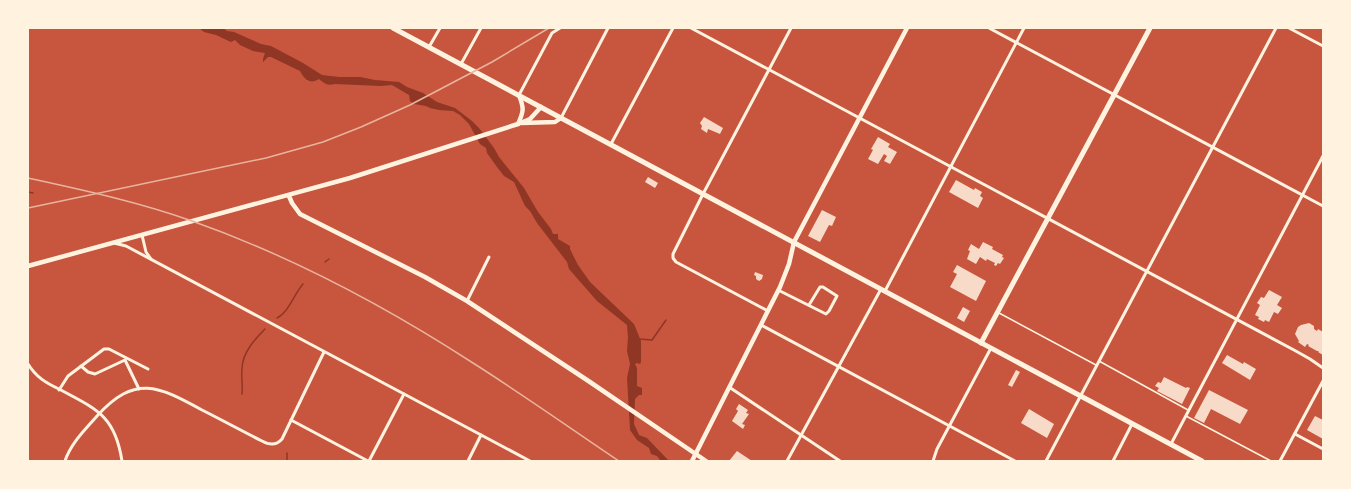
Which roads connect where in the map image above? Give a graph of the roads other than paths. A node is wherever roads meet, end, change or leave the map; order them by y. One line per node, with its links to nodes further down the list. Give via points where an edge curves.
1 (393, 28): 17 (main road)
2 (440, 28): 17 (street)
3 (481, 28): 18 (street)
4 (560, 28): 21 (street, via 552,34)
5 (608, 28): 23 (street)
6 (674, 28): 26 (street)
7 (691, 28): 19 (street)
8 (791, 28): 19 (street)
9 (907, 28): 24 (main road)
10 (989, 28): 15 (street)
11 (1024, 28): 15 (street)
12 (1150, 28): 20 (main road)
13 (1276, 28): 27 (street)
14 (1289, 28): 16 (street)
15 (1016, 43): 20 (street); 29 (street)
16 (1323, 46)
17 (429, 47): 18 (main road)
18 (461, 64): 21 (main road)
19 (769, 69): 24 (street); 30 (street)
20 (1114, 95): 27 (street); 34 (main road)
21 (519, 96): 22 (main road); 25 (main road, via 523,113)
22 (541, 107): 23 (main road); 25 (main road, via 530,119)
23 (560, 118): 25 (main road, via 555,122); 26 (main road)
24 (859, 118): 29 (street); 37 (main road)
25 (518, 124): 31 (main road)
26 (610, 144): 30 (main road)
27 (1212, 148): 32 (street); 41 (street)
28 (1323, 156): 32 (street)
29 (951, 166): 34 (street); 43 (street)
30 (703, 194): 37 (main road); 46 (street, via 673,251 674,260)
31 (289, 196): 35 (main road); 44 (main road, via 300,214 425,277)
32 (1302, 196): 33 (street); 48 (street)
33 (1323, 206)
34 (1048, 218): 41 (street); 47 (main road)
35 (142, 235): 36 (main road); 39 (street, via 146,252)
36 (112, 242): 39 (street, via 126,246); 40 (main road)
37 (794, 242): 42 (main road, via 789,264); 43 (main road)
38 (489, 256): 44 (street)
39 (152, 260): 52 (street)
40 (28, 266)
41 (1146, 272): 48 (street); 54 (street)
42 (778, 290): 45 (street); 46 (main road)
43 (883, 290): 50 (main road); 57 (street)
44 (466, 301): 78 (main road, via 584,377)
45 (809, 306): 45 (street, via 827,314 837,296 820,287)
46 (768, 311): 49 (main road)
47 (998, 312): 50 (main road); 58 (lane)
48 (1236, 320): 59 (street); 67 (street)
49 (761, 325): 57 (street); 62 (main road)
50 (981, 343): 51 (main road)
51 (991, 348): 66 (main road); 72 (street)
52 (324, 352): 65 (street); 70 (street)
53 (124, 358): 56 (street, via 95,374); 56 (street, via 106,348); 60 (street); 63 (street)
54 (1098, 361): 58 (street); 67 (lane)
55 (28, 364): 64 (street, via 41,380)
56 (81, 366): 64 (street, via 66,378)
57 (840, 366): 72 (street); 75 (street)
58 (1096, 366): 66 (street)
59 (1323, 368)
60 (148, 369)
61 (1323, 381): 73 (street)
62 (729, 387): 75 (street); 78 (main road)
63 (139, 389): 68 (street, via 118,397); 70 (street, via 156,388 168,392 267,444 279,442)
64 (59, 390): 68 (street)
65 (404, 394): 74 (street); 81 (street)
66 (1080, 396): 71 (main road); 90 (street)
67 (1189, 411): 69 (street)
68 (100, 413): 79 (street, via 74,442); 80 (street, via 115,433)
69 (1186, 416): 76 (street); 93 (lane)
70 (291, 420): 81 (street)
71 (1132, 424): 76 (main road); 91 (street)
72 (950, 426): 88 (street); 89 (street)
73 (1295, 434): 77 (street); 94 (street)
74 (481, 435): 82 (street); 83 (street)
75 (801, 435): 86 (street); 87 (street)
76 (1171, 444): 92 (main road)
77 (1323, 449)
78 (695, 454): 84 (main road); 85 (main road)
79 (65, 461)
80 (122, 461)
81 (369, 461)
82 (468, 461)
83 (530, 461)
84 (692, 461)
85 (706, 461)
86 (787, 461)
87 (840, 461)
88 (933, 461)
89 (1015, 461)
90 (1046, 461)
91 (1114, 461)
92 (1202, 461)
93 (1271, 461)
94 (1280, 461)

